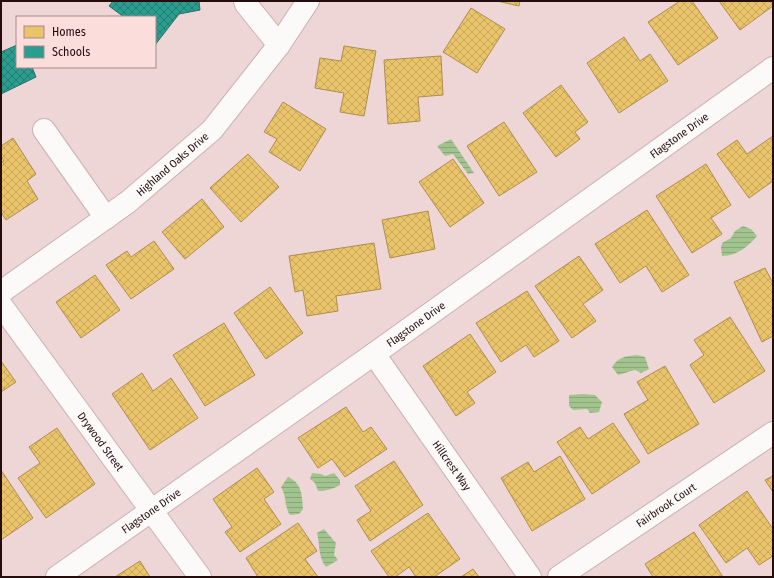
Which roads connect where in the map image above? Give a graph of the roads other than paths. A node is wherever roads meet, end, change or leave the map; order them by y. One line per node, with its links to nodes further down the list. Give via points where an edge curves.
1 (245, 1): 3 (street)
2 (308, 1): 3 (street, Highland Oaks Drive)
3 (279, 45): 6 (street, Highland Oaks Drive, via 212,130)
4 (773, 68): 9 (street, Flagstone Drive)
5 (44, 130): 6 (street)
6 (106, 218): 7 (street, Highland Oaks Drive)
7 (1, 292)
8 (1, 305): 11 (street, Drywood Street)
9 (374, 354): 11 (street, Flagstone Drive); 14 (street, Hillcrest Way)
10 (773, 433): 15 (street, Fairbrook Court)
11 (152, 510): 12 (street, Flagstone Drive); 13 (street, Drywood Street)
12 (57, 577)
13 (200, 577)
14 (530, 577)
15 (559, 577)

